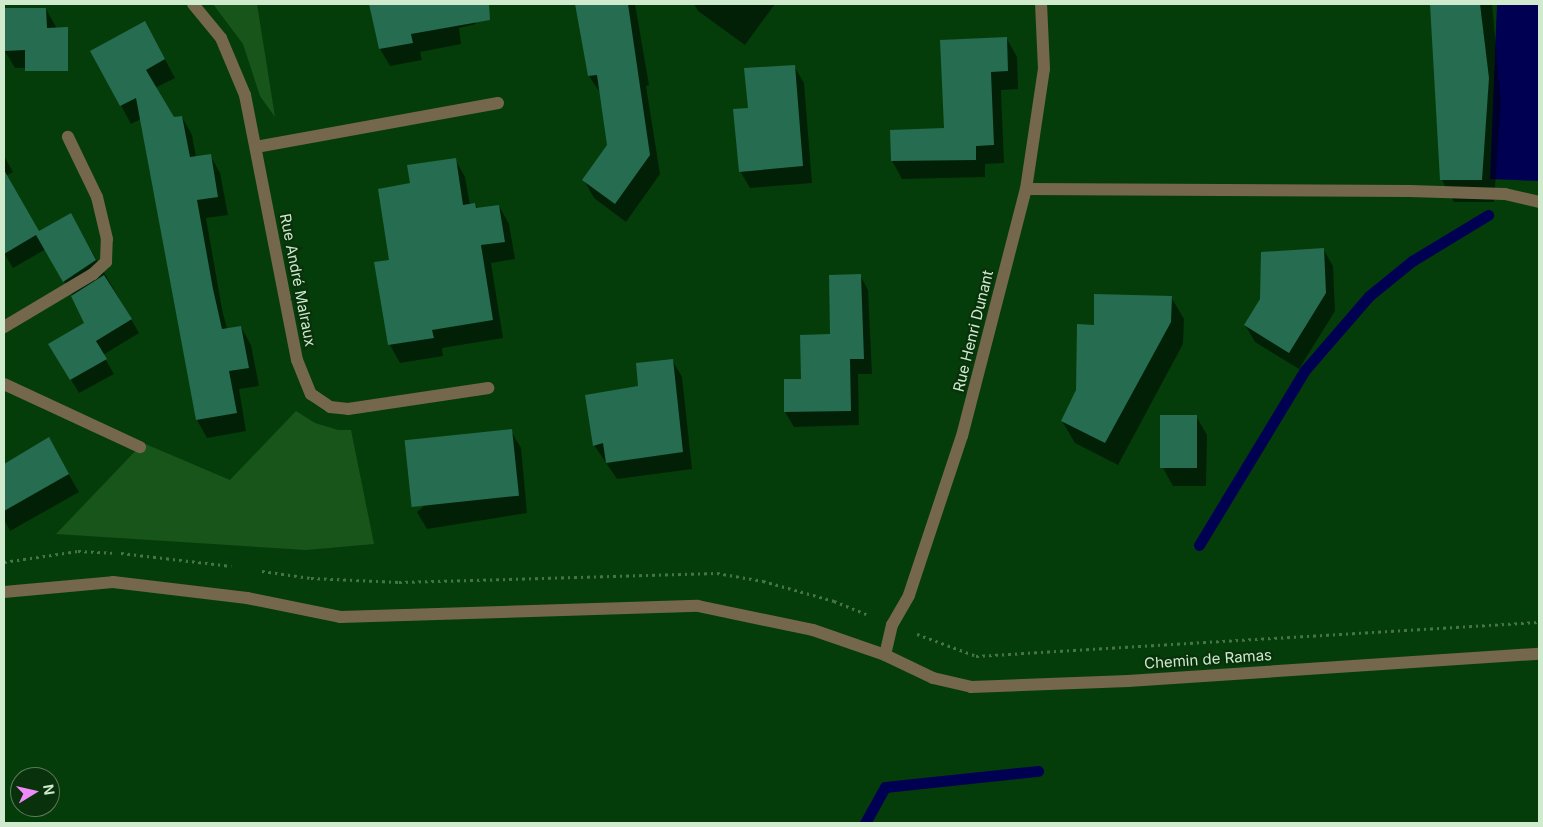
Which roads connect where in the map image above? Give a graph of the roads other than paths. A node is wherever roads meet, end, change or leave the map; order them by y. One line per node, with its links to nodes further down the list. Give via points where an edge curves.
1 (194, 4): 5 (street, Rue André Malraux, via 221,38 242,87)
2 (1041, 4): 6 (street, Rue Henri Dunant, via 1044,69)
3 (498, 103): 5 (street)
4 (68, 137): 8 (street, via 97,197 106,239 106,262 93,274)
5 (256, 147): 10 (street, Rue André Malraux, via 297,360 310,394 330,407 348,409)
6 (1026, 188): 7 (street, via 1505,194); 14 (street, Rue Henri Dunant, via 962,436 909,595 892,625)
7 (1539, 202)
8 (4, 327)
9 (4, 384): 11 (street)
10 (488, 388)
11 (140, 447)
12 (4, 592): 14 (street, Chemin de Ramas, via 113,582 248,598 340,617 698,606 813,630)
13 (1539, 654): 14 (street, Chemin de Ramas, via 1128,681 971,687 933,678)
14 (885, 655)

